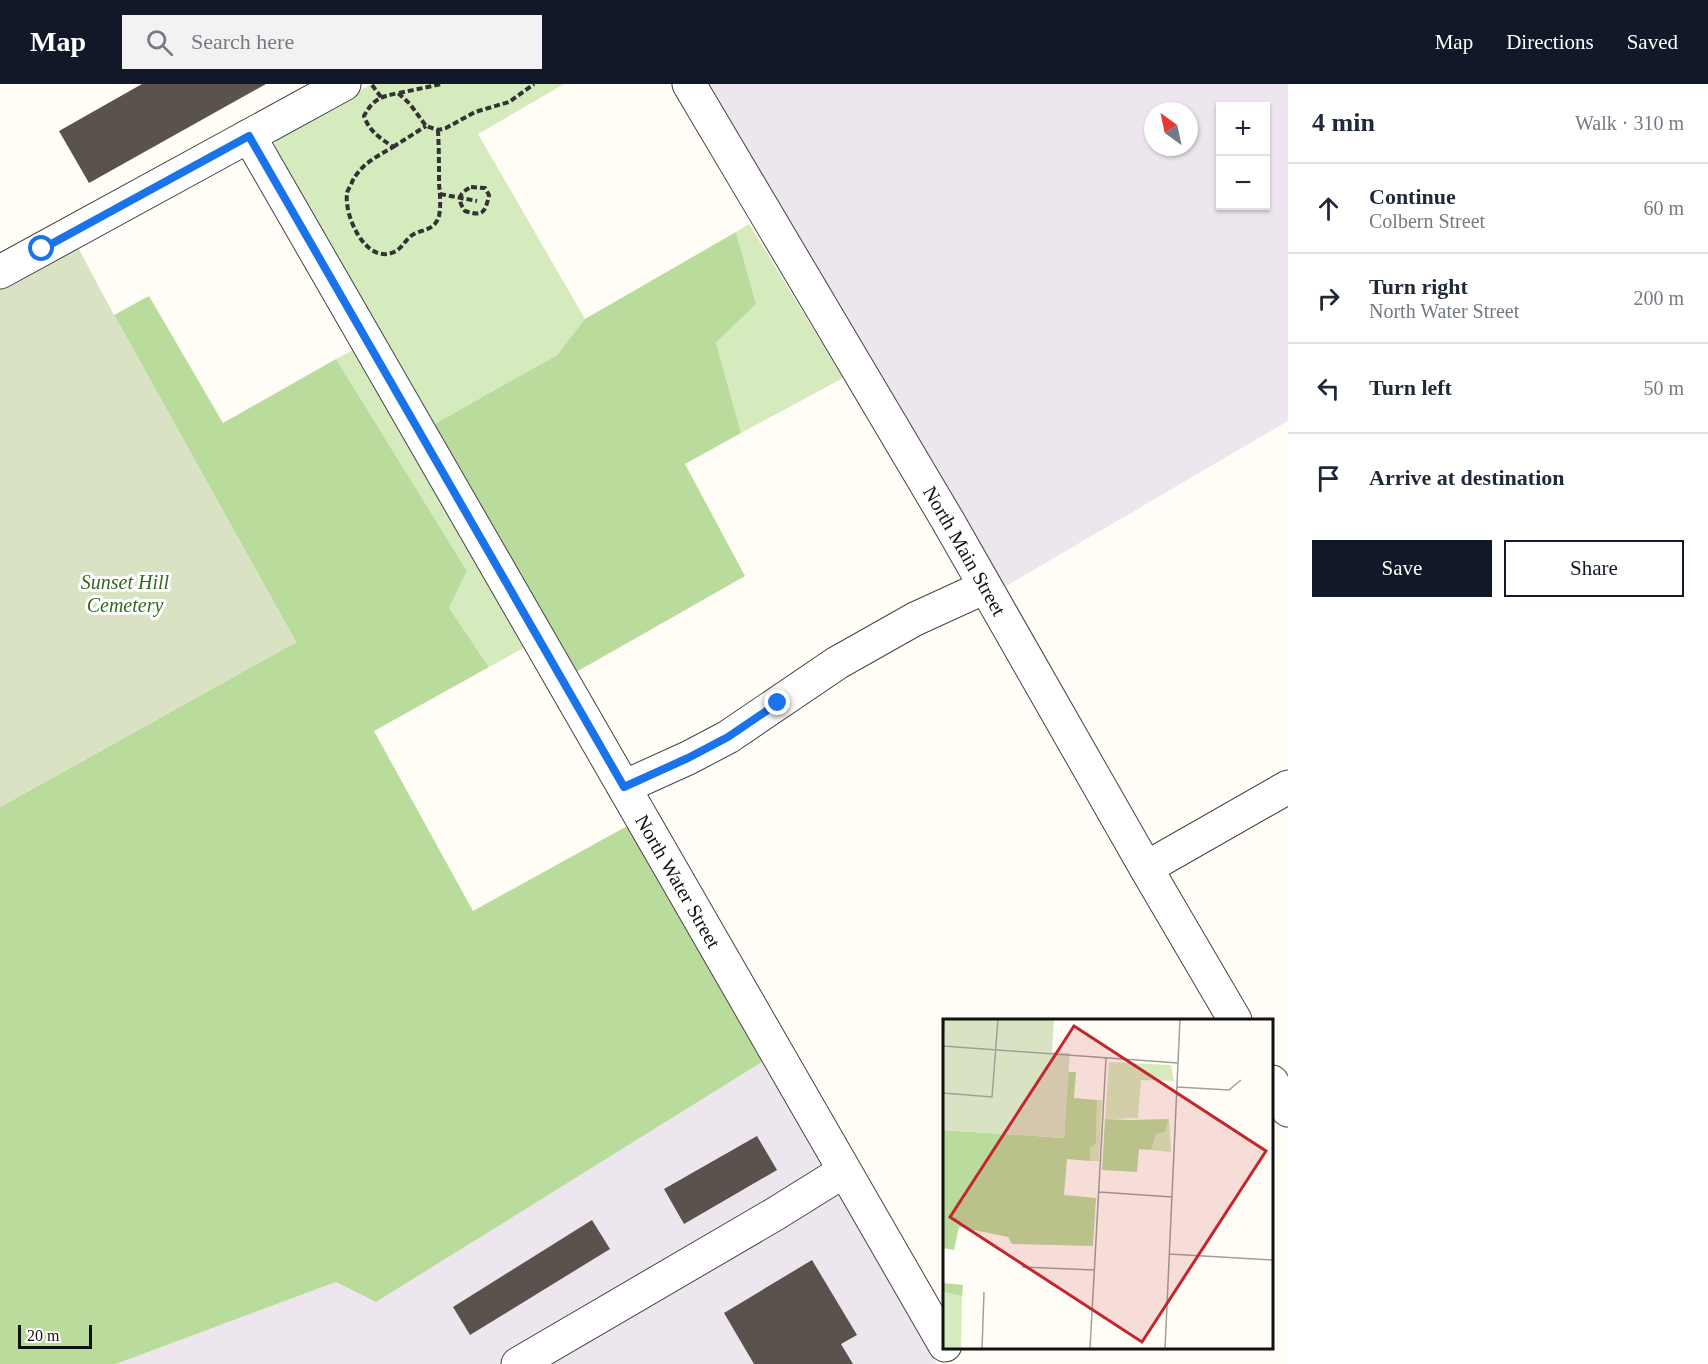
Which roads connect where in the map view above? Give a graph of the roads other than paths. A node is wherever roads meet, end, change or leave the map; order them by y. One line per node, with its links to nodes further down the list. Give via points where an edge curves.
1 (344, 84): 3 (street)
2 (689, 84): 5 (street, North Main Street)
3 (249, 136): 4 (street); 6 (street, North Water Street)
4 (0, 272)
5 (985, 587): 6 (street, via 915,619 837,663 728,737); 8 (street, North Main Street)
6 (624, 787): 12 (street, North Water Street)
7 (1288, 787): 8 (street)
8 (1146, 868): 9 (street, North Main Street)
9 (1234, 1019)
10 (1273, 1084): 11 (street)
11 (1288, 1110)
12 (844, 1171): 13 (street, North Water Street); 15 (street)
13 (943, 1343)
14 (947, 1349): 16 (street, North Water Street)
15 (518, 1364)
16 (955, 1364)

